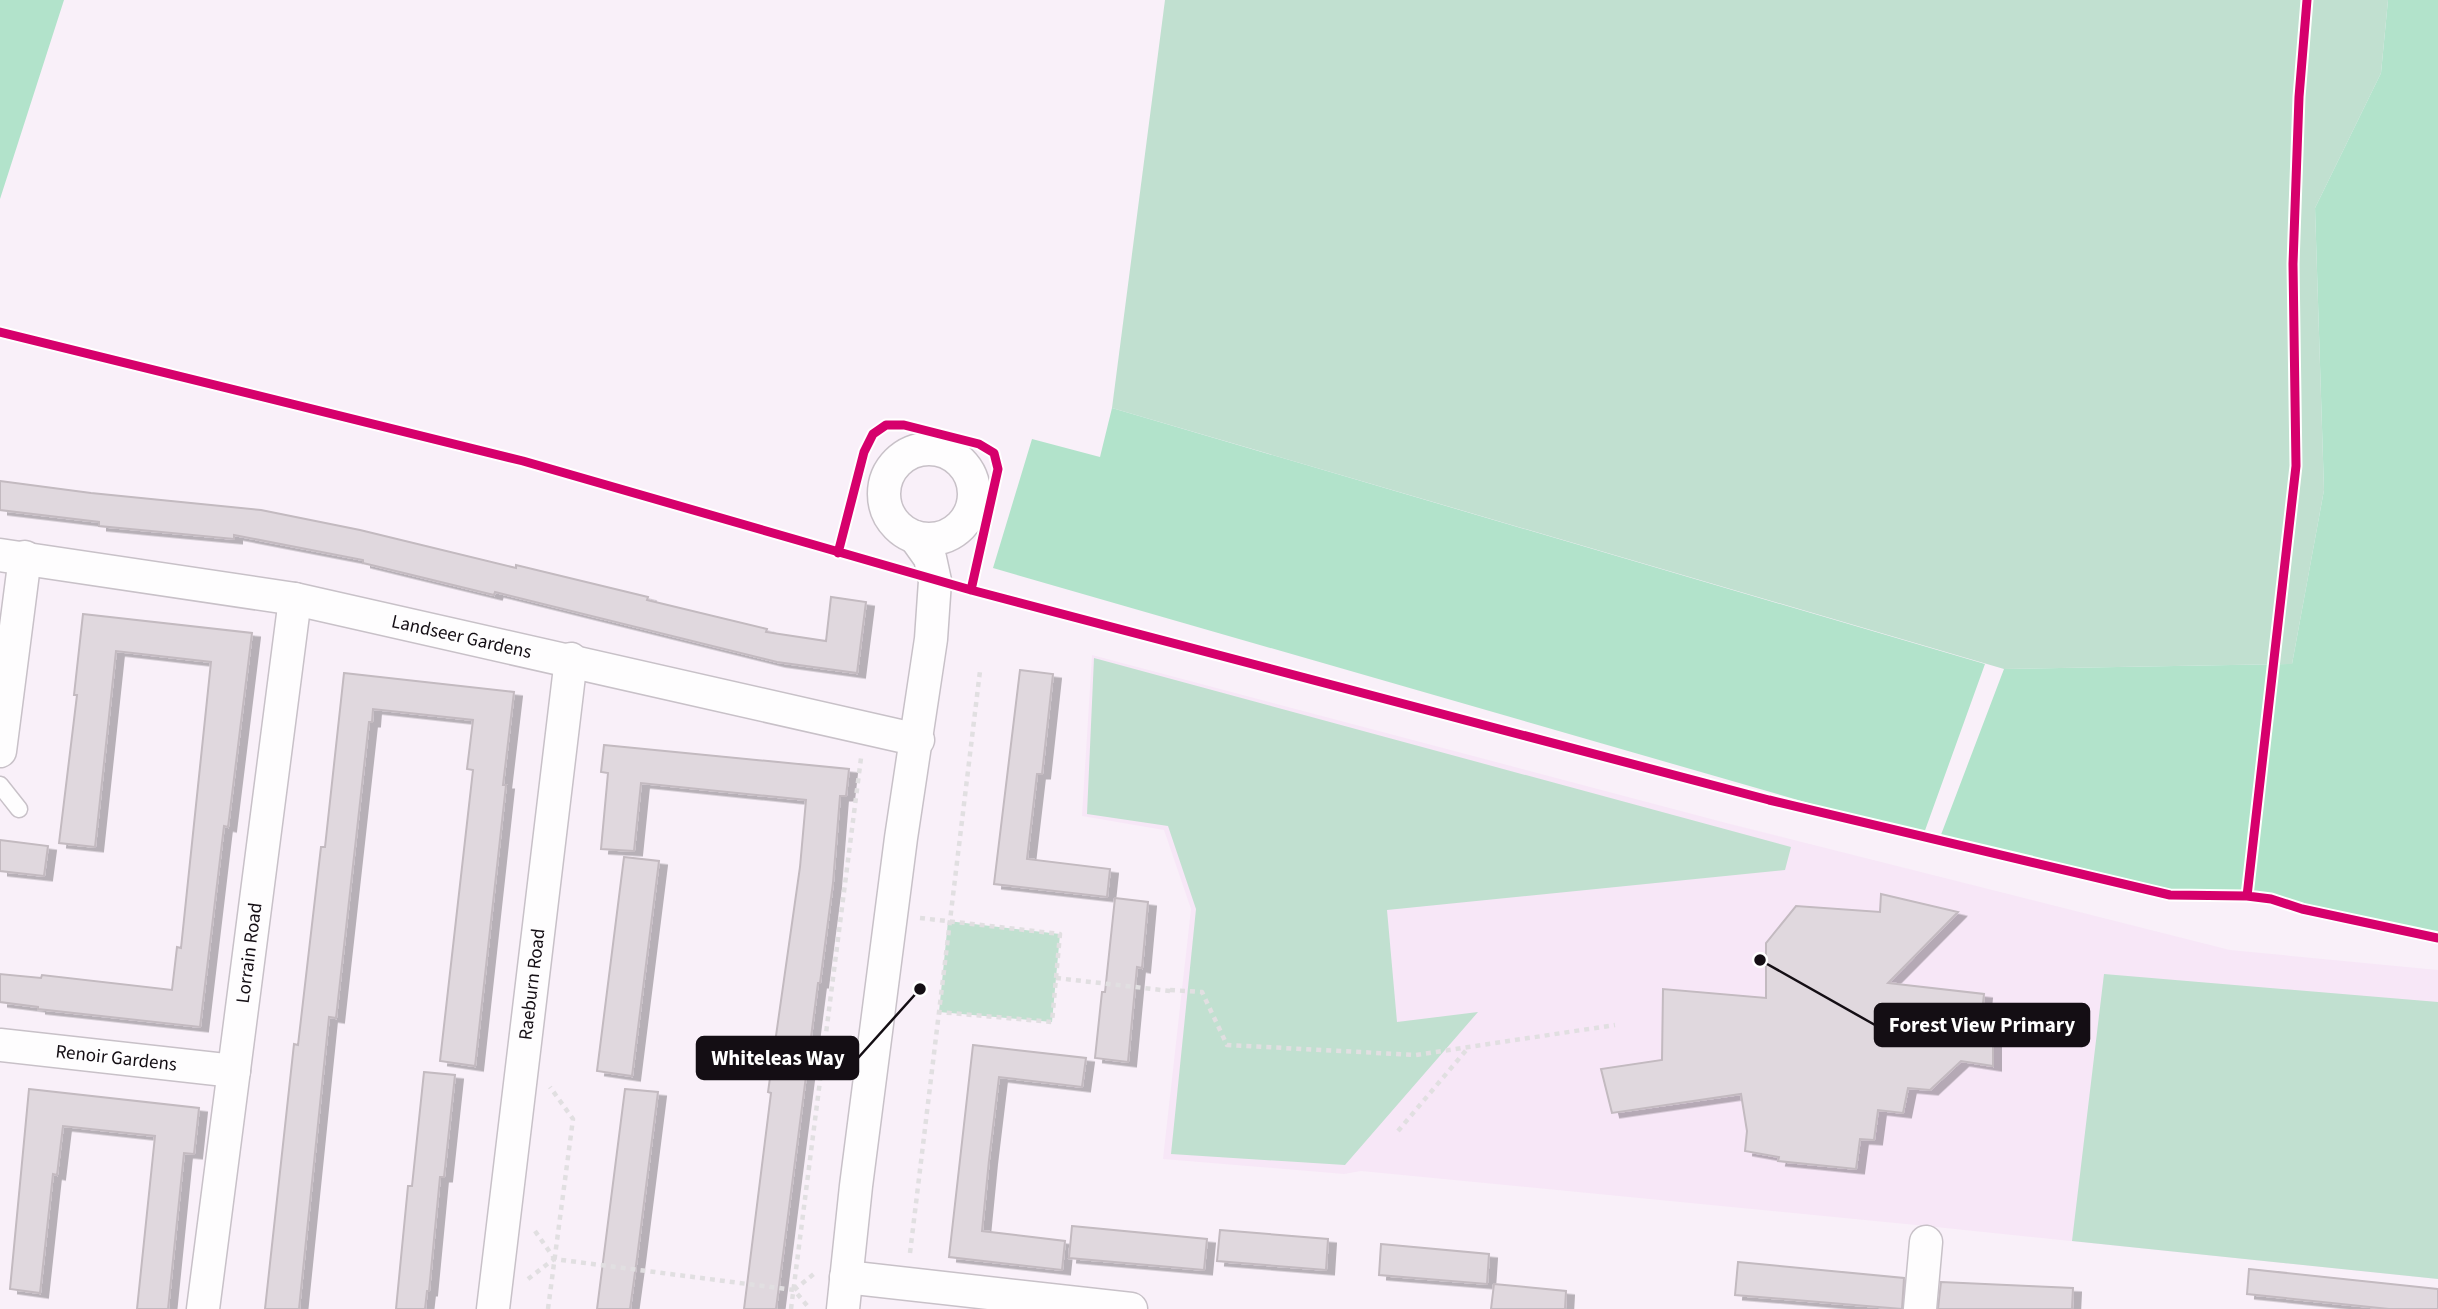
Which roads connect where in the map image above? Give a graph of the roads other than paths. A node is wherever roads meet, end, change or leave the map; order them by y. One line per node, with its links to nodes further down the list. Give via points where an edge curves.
1 (957, 528): 2 (street, via 944,536); 2 (street, via 968,517 973,502 968,472 945,452 914,452 892,468 884,494 892,520); 4 (street)
2 (915, 537): 4 (street, via 930,558)
3 (13, 556): 5 (street, Landseer Gardens); 8 (street)
4 (935, 581): 7 (street)
5 (295, 599): 6 (street, Landseer Gardens); 12 (street, Lorrain Road)
6 (570, 659): 7 (street, Landseer Gardens); 16 (street, Raeburn Road)
7 (918, 740): 14 (street)
8 (0, 751)
9 (0, 785): 10 (lane)
10 (19, 809)
11 (0, 1045): 12 (street, Renoir Gardens)
12 (234, 1071): 15 (street, Lorrain Road)
13 (1926, 1242): 19 (street)
14 (846, 1277): 17 (street); 18 (street)
15 (203, 1309)
16 (493, 1309)
17 (843, 1309)
18 (1131, 1309)
19 (1920, 1309)

